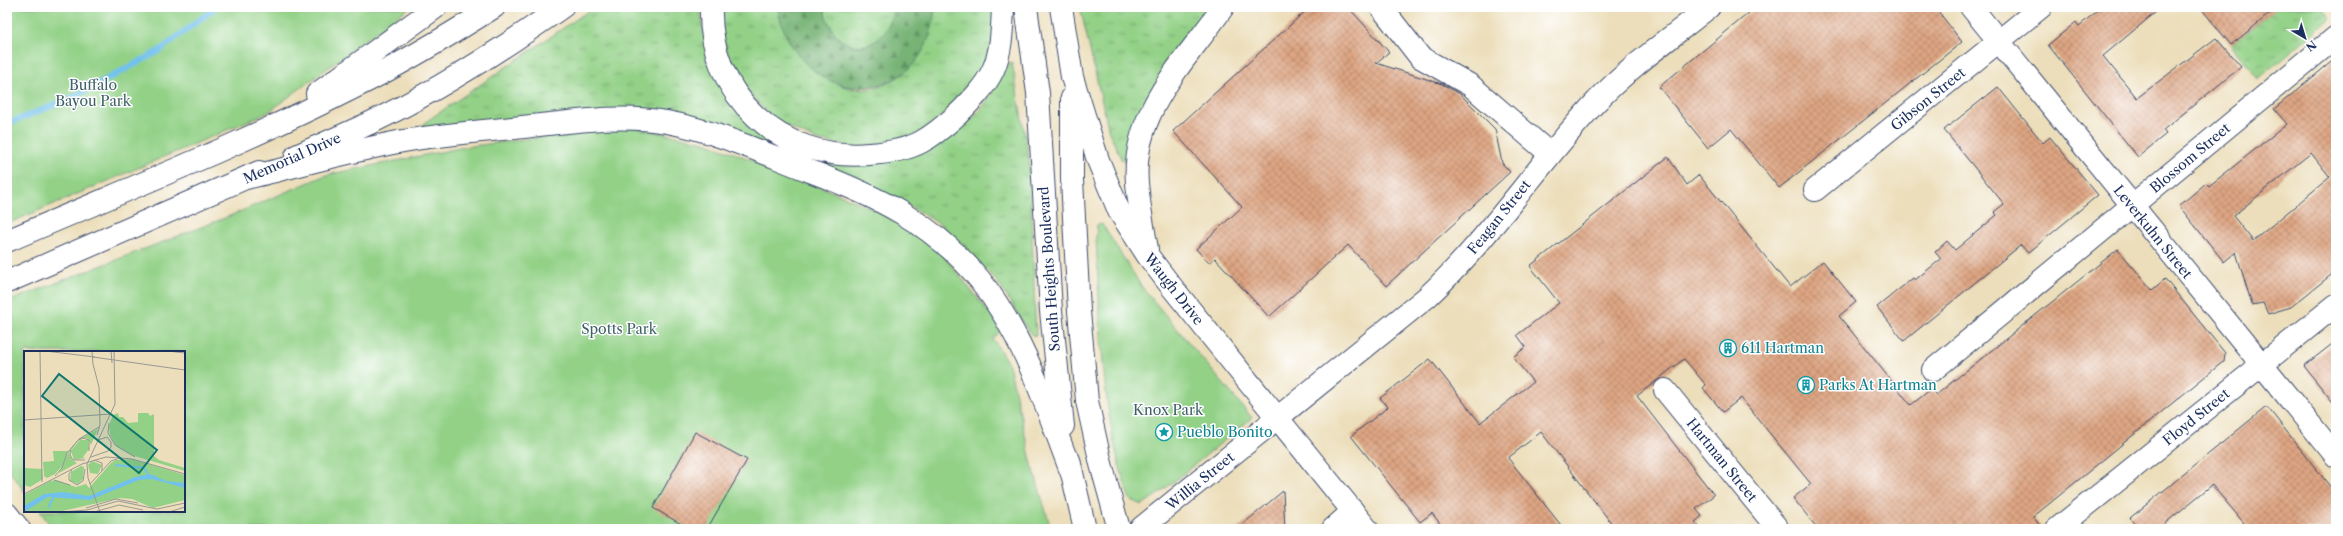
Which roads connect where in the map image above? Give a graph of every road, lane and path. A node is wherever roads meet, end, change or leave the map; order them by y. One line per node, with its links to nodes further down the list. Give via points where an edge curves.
1 (436, 7): 16 (main road)
2 (494, 7): 16 (main road, via 428,48 354,88)
3 (562, 7): 18 (main road, Memorial Drive, via 448,82 371,122)
4 (711, 7): 5 (main road, via 710,23 716,55 730,86 747,108 770,129 797,144 856,156 889,153 921,142 948,123 975,98 993,69 1002,38)
5 (1003, 7)
6 (1026, 7): 30 (main road, South Heights Boulevard, via 1038,93 1059,407)
7 (1061, 7): 15 (main road, Waugh Drive)
8 (1223, 7): 22 (main road, via 1164,89 1148,115 1139,143 1137,182)
9 (1381, 7): 17 (main road, via 1420,56 1470,85)
10 (1708, 7): 17 (main road, Feagan Street, via 1596,101)
11 (1971, 7): 14 (main road, Leverkuhn Street)
12 (2041, 7): 14 (main road, Gibson Street)
13 (2336, 37): 20 (main road, Blossom Street)
14 (1999, 41): 19 (main road, Gibson Street); 20 (main road, Leverkuhn Street)
15 (1072, 77): 22 (main road, Waugh Drive, via 1098,160 1119,211); 35 (main road, South Heights Boulevard, via 1073,196 1078,311 1087,401)
16 (275, 126): 21 (main road)
17 (1550, 154): 28 (main road, Feagan Street, via 1454,271 1427,297)
18 (246, 178): 23 (main road, Memorial Drive); 30 (main road, via 426,137 601,118 667,122 757,151 863,191 930,231 958,255 1000,308 1024,349)
19 (1815, 190)
20 (2132, 206): 25 (main road, Leverkuhn Street); 26 (main road, Blossom Street)
21 (7, 241)
22 (1148, 256): 28 (main road, Waugh Drive)
23 (7, 282)
24 (2336, 305): 25 (main road, Floyd Street)
25 (2262, 365): 29 (main road, Leverkuhn Street); 40 (main road, Floyd Street)
26 (1933, 370)
27 (1665, 390): 39 (main road, Hartman Street)
28 (1279, 417): 31 (main road, Waugh Drive); 36 (main road, Willia Street)
29 (2336, 456)
30 (1072, 474): 34 (main road, South Heights Boulevard)
31 (1353, 511): 37 (main road); 38 (main road, Waugh Drive)
32 (7, 514): 33 (main road)
33 (19, 529)
34 (1085, 529)
35 (1119, 529)
36 (1140, 529)
37 (1332, 529)
38 (1367, 529)
39 (1778, 529)
40 (2057, 529)

